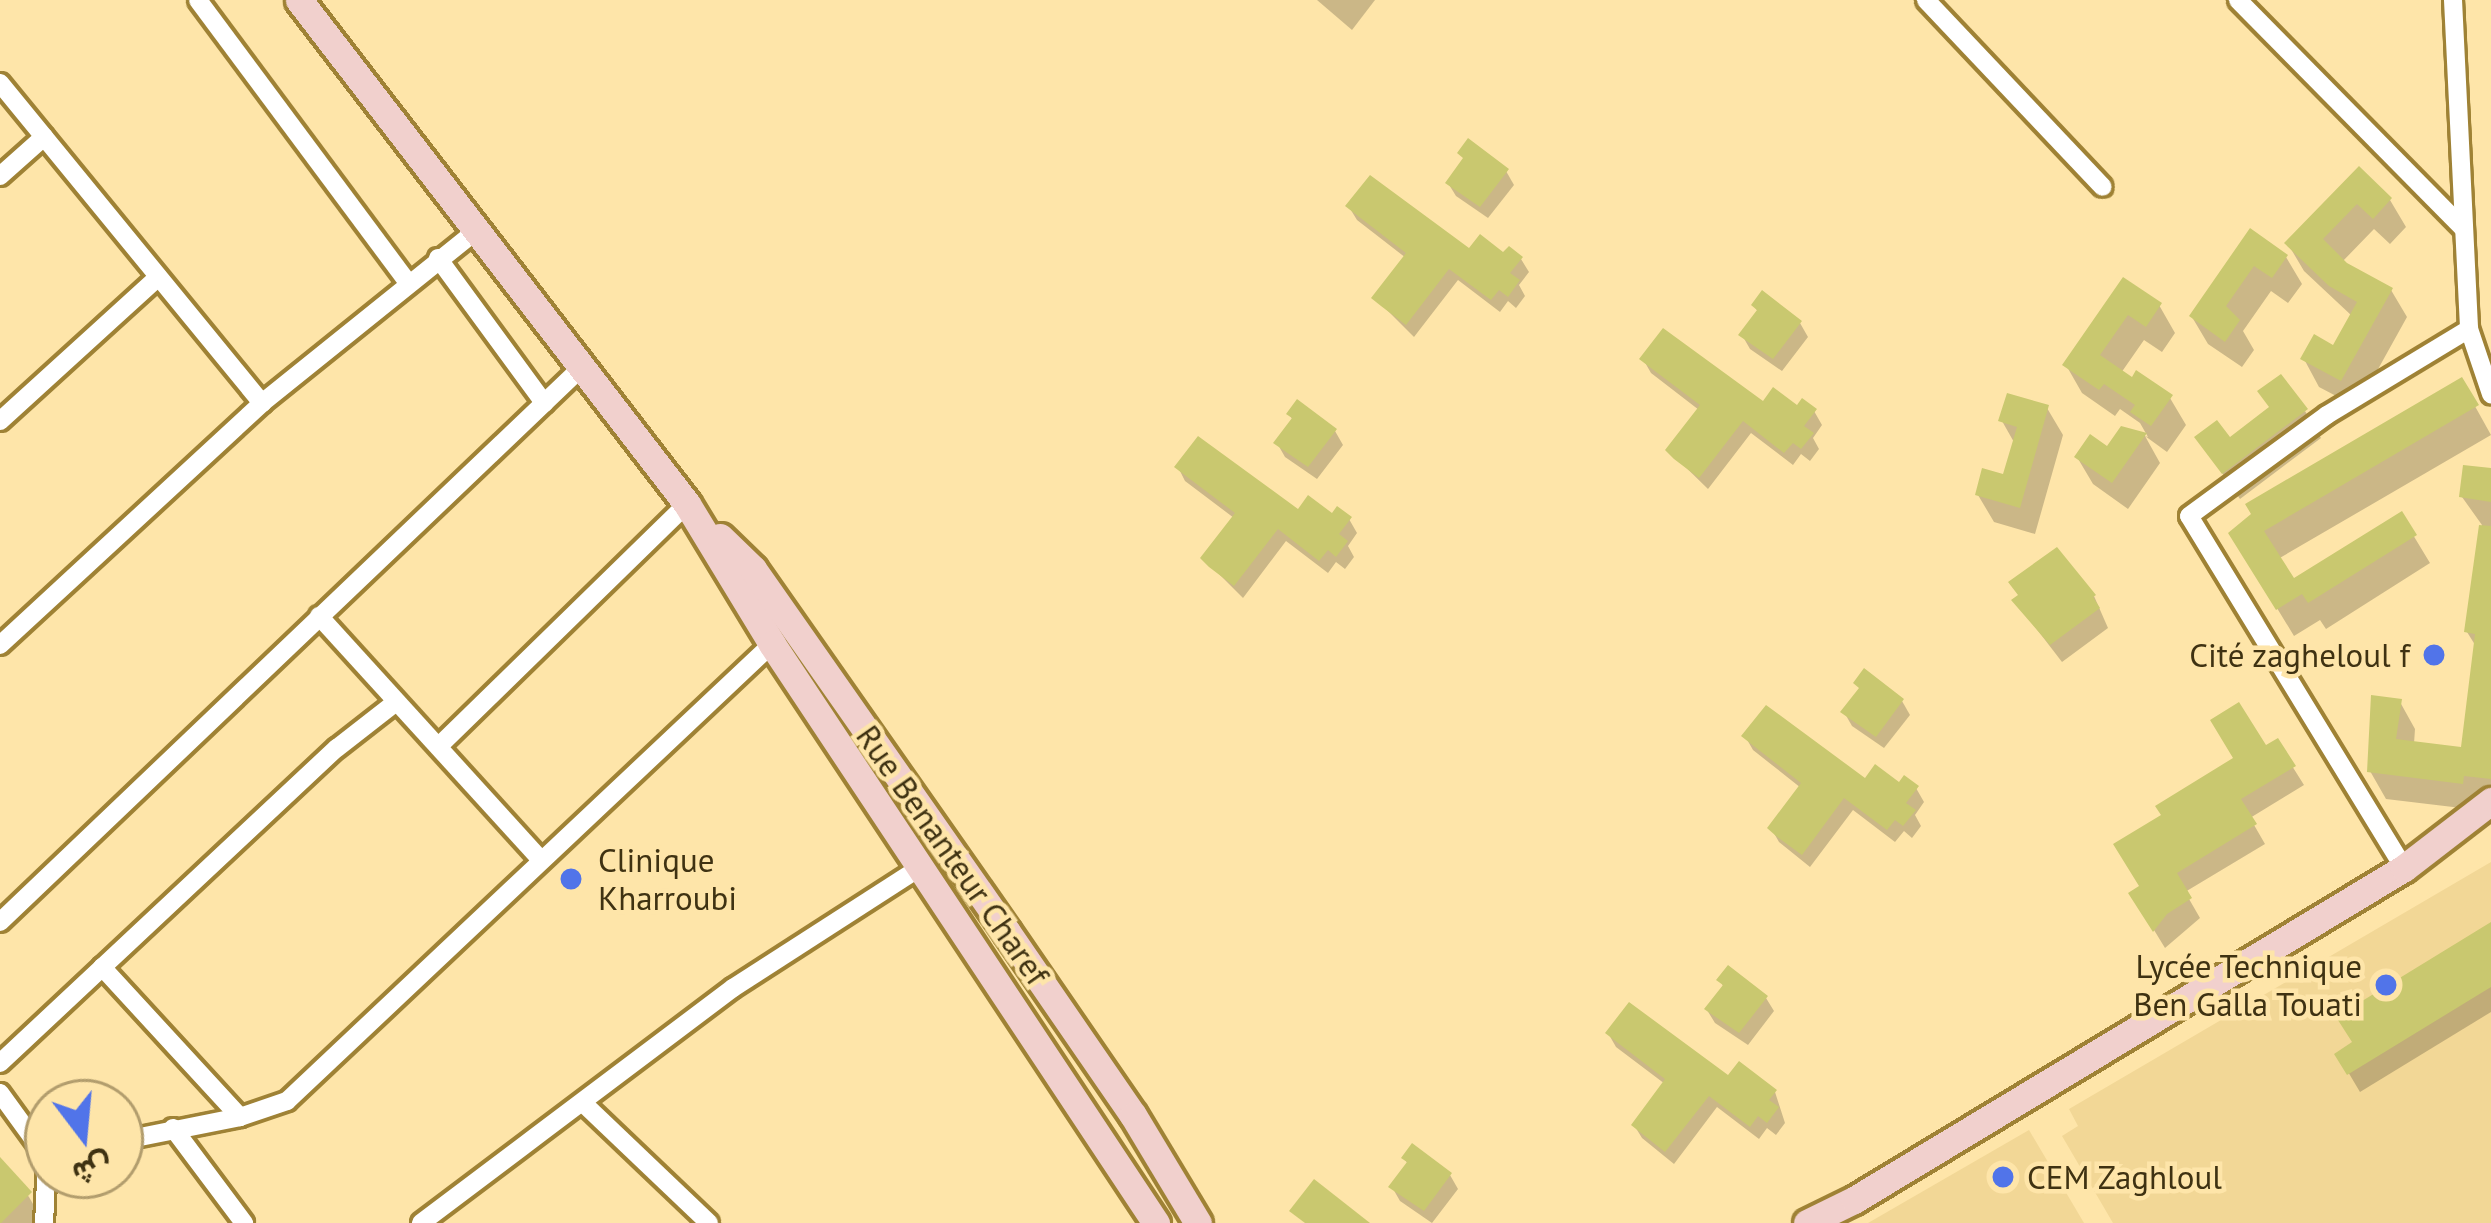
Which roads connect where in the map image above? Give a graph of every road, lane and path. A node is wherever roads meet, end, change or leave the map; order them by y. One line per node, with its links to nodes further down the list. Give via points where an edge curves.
1 (198, 0): 14 (street)
2 (299, 0): 11 (main road, Rue Benanteur Charef)
3 (1926, 0): 9 (street)
4 (2238, 0): 10 (street)
5 (2453, 0): 10 (street)
6 (0, 83): 7 (street)
7 (44, 137): 8 (street); 13 (street)
8 (0, 176)
9 (2103, 187)
10 (2463, 228): 15 (street)
11 (476, 230): 12 (street); 16 (main road, Rue Benanteur Charef)
12 (438, 258): 14 (street); 19 (street)
13 (158, 277): 18 (street); 20 (street)
14 (406, 281): 18 (street)
15 (2469, 329): 17 (street); 30 (street, via 2327,415 2189,516)
16 (584, 365): 19 (street); 21 (main road, Rue Benanteur Charef)
17 (2491, 394)
18 (262, 403): 23 (street)
19 (544, 403): 22 (street)
20 (0, 421)
21 (687, 504): 24 (main road, Rue Benanteur Charef); 26 (street); 44 (main road, Rue Benanteur Charef, via 766,588 1133,1115)
22 (319, 616): 25 (street); 31 (street)
23 (3, 636)
24 (772, 644): 28 (street); 29 (main road, Rue Benanteur Charef)
25 (396, 702): 26 (street); 32 (street)
26 (440, 745): 28 (street)
27 (2491, 801): 30 (main road)
28 (541, 860): 36 (street, via 287,1101)
29 (922, 866): 35 (street, via 733,988); 43 (main road, Rue Benanteur Charef)
30 (2404, 868): 45 (main road)
31 (0, 922)
32 (103, 967): 33 (street); 36 (street)
33 (0, 1063)
34 (1, 1097): 37 (street)
35 (584, 1103): 41 (street); 42 (street)
36 (240, 1117): 38 (street)
37 (24, 1128)
38 (172, 1128): 39 (street); 40 (street)
39 (144, 1135)
40 (244, 1223)
41 (422, 1223)
42 (710, 1223)
43 (1156, 1223)
44 (1198, 1223)
45 (1807, 1223)

